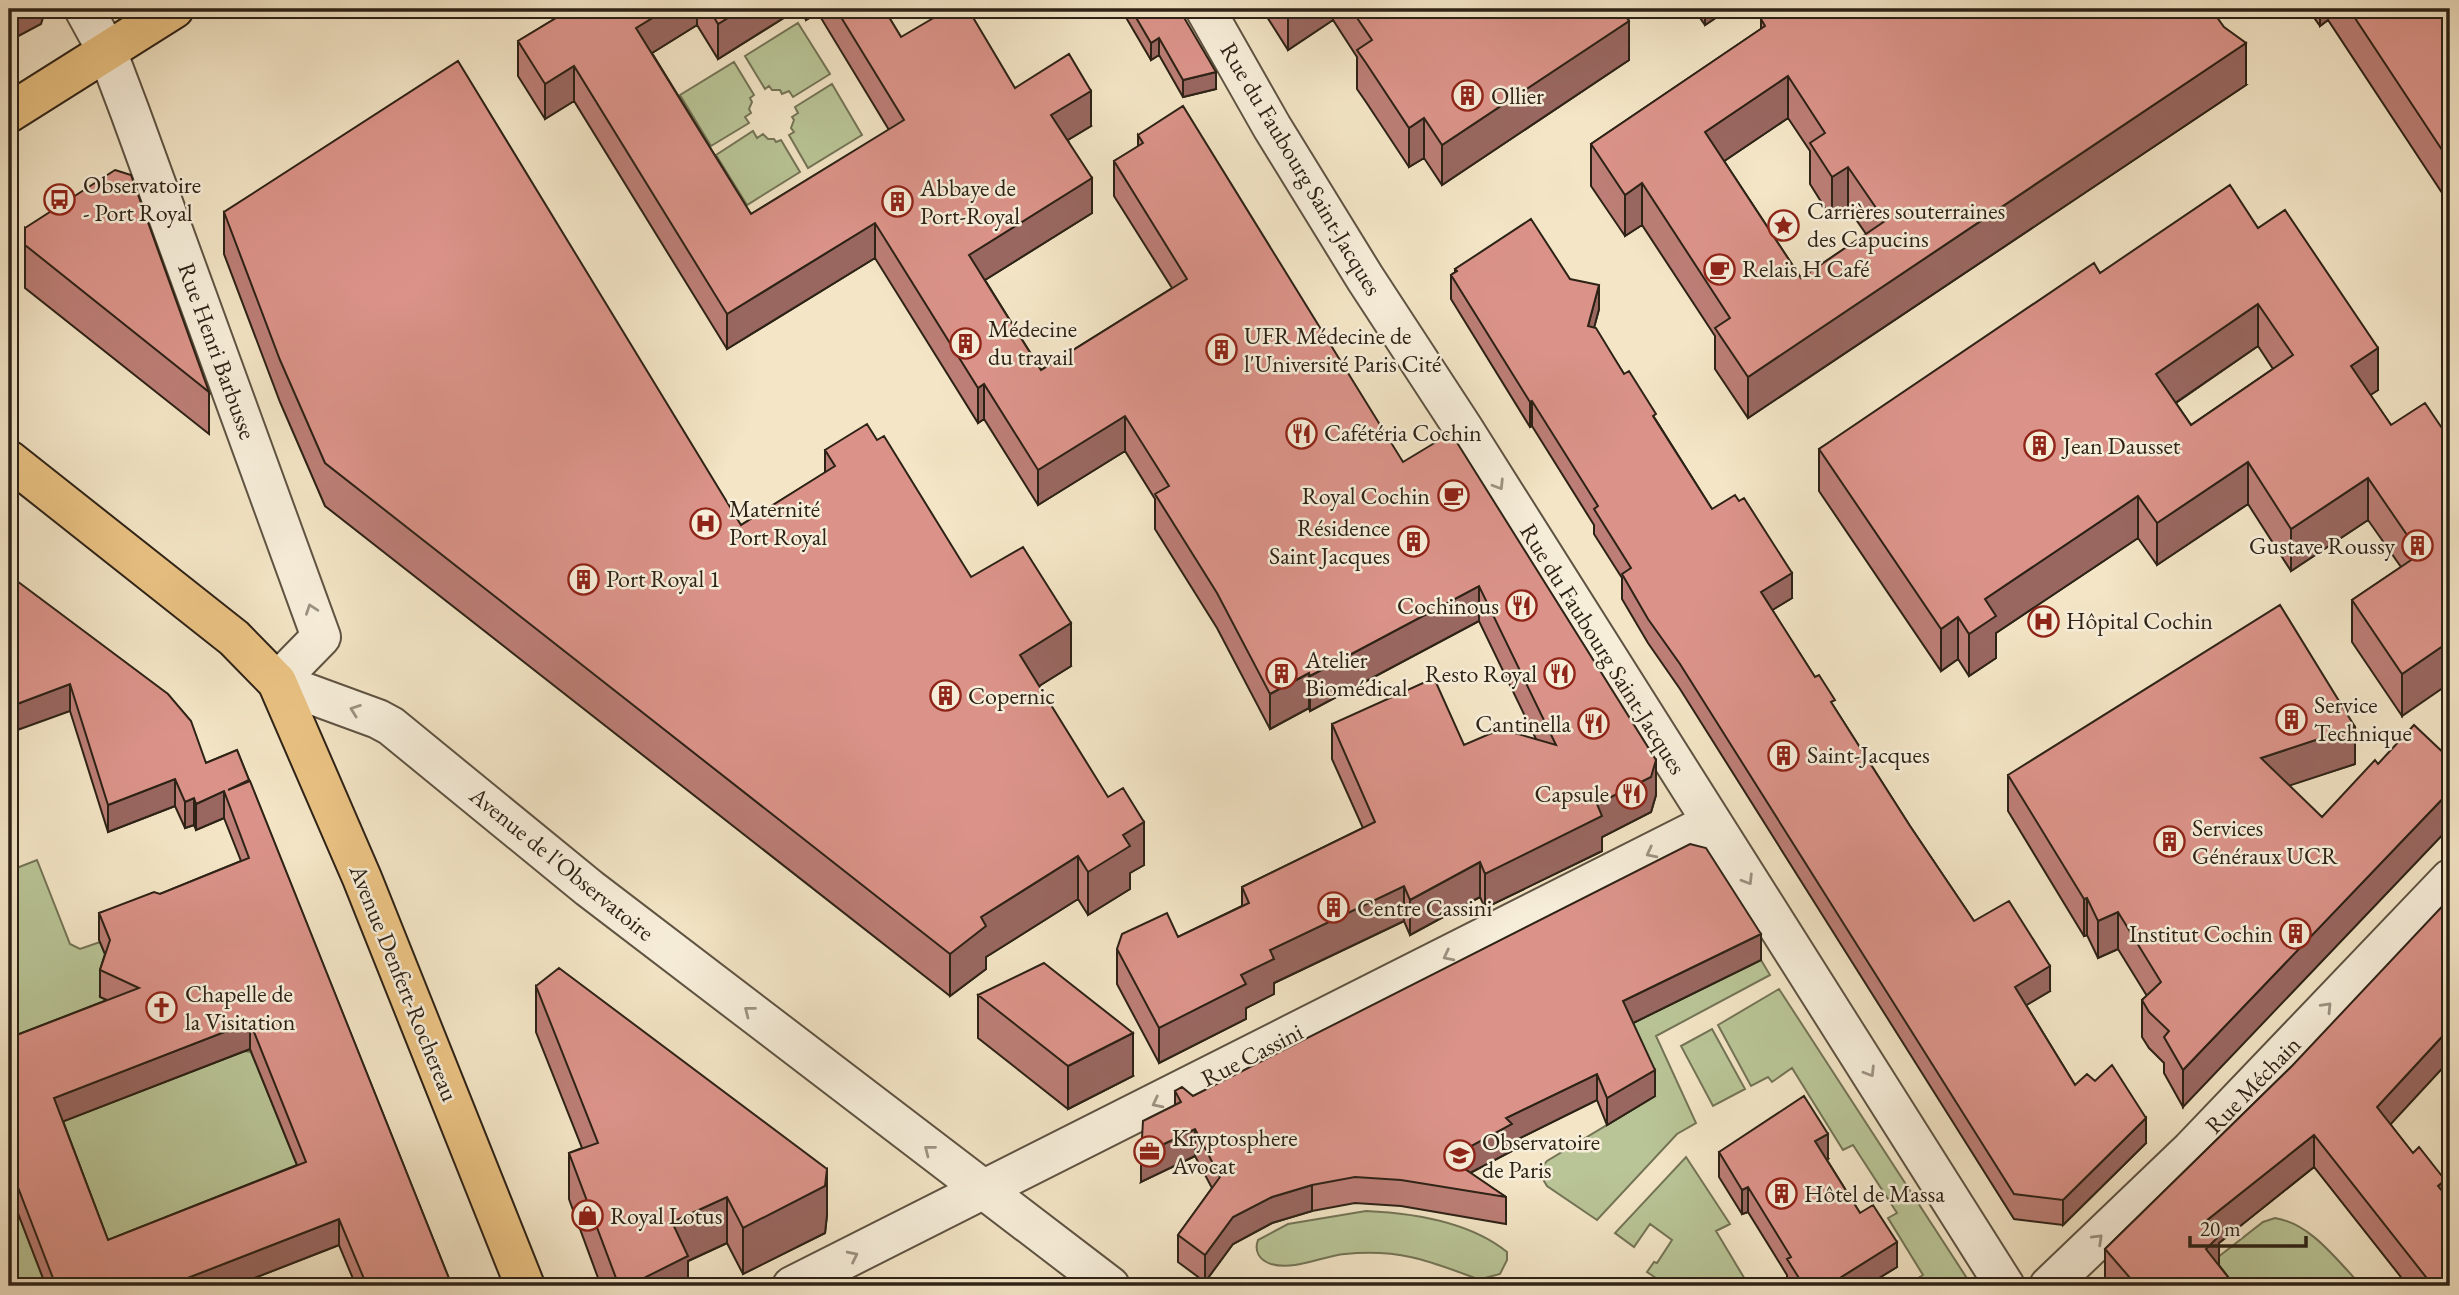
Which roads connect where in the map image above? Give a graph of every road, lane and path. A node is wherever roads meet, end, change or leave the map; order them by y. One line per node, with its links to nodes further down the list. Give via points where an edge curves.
1 (84, 9): 4 (street, Rue Henri Barbusse)
2 (174, 9): 4 (main road)
3 (1205, 9): 8 (street, Rue du Faubourg Saint-Jacques, one-way to 8, via 1365,278)
4 (107, 51): 5 (main road); 7 (street, Rue Henri Barbusse, one-way to 4, via 321,637)
5 (9, 113)
6 (9, 460): 7 (main road, Avenue de l'Observatoire, via 234,638)
7 (277, 682): 10 (street, Avenue de l'Observatoire, one-way to 7, via 589,888 391,726); 11 (main road, Avenue Denfert-Rochereau, via 362,878)
8 (1712, 822): 10 (street, Rue Cassini, one-way to 10); 14 (street, Rue du Faubourg Saint-Jacques, one-way to 14)
9 (2450, 879): 15 (street, Rue Méchain, one-way to 9, via 2191,1150)
10 (984, 1191): 12 (street, Rue Cassini, one-way to 10); 13 (street, Avenue de l'Observatoire)
11 (526, 1286)
12 (792, 1286)
13 (1110, 1286)
14 (2005, 1286)
15 (2049, 1286)

